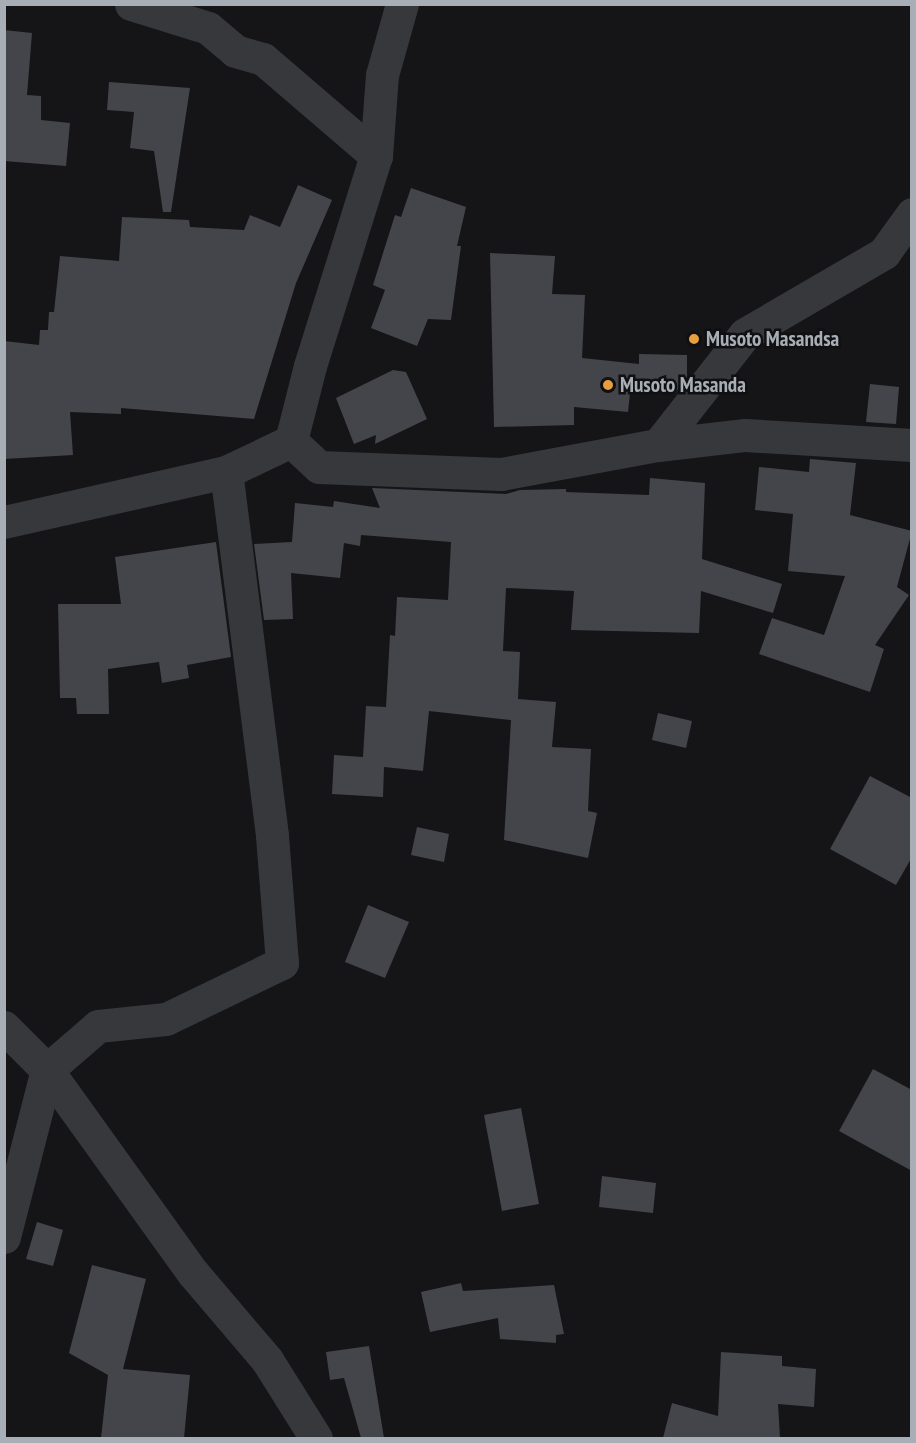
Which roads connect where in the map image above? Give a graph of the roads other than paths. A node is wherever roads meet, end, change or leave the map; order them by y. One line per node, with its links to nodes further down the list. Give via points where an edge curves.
1 (131, 4): 3 (street, via 208,28 235,51 263,59)
2 (402, 4): 3 (street, via 382,75)
3 (376, 156): 5 (street, via 310,366)
4 (912, 214): 6 (street, via 884,253 745,334)
5 (291, 441): 6 (street, via 319,467 501,474); 8 (street)
6 (658, 445): 7 (street, via 745,435)
7 (912, 445)
8 (226, 472): 9 (street); 11 (street, via 272,835 282,963 166,1019 98,1026)
9 (4, 522)
10 (4, 1027): 11 (street)
11 (47, 1070): 12 (street); 13 (street, via 192,1273 267,1360)
12 (4, 1238)
13 (316, 1438)

